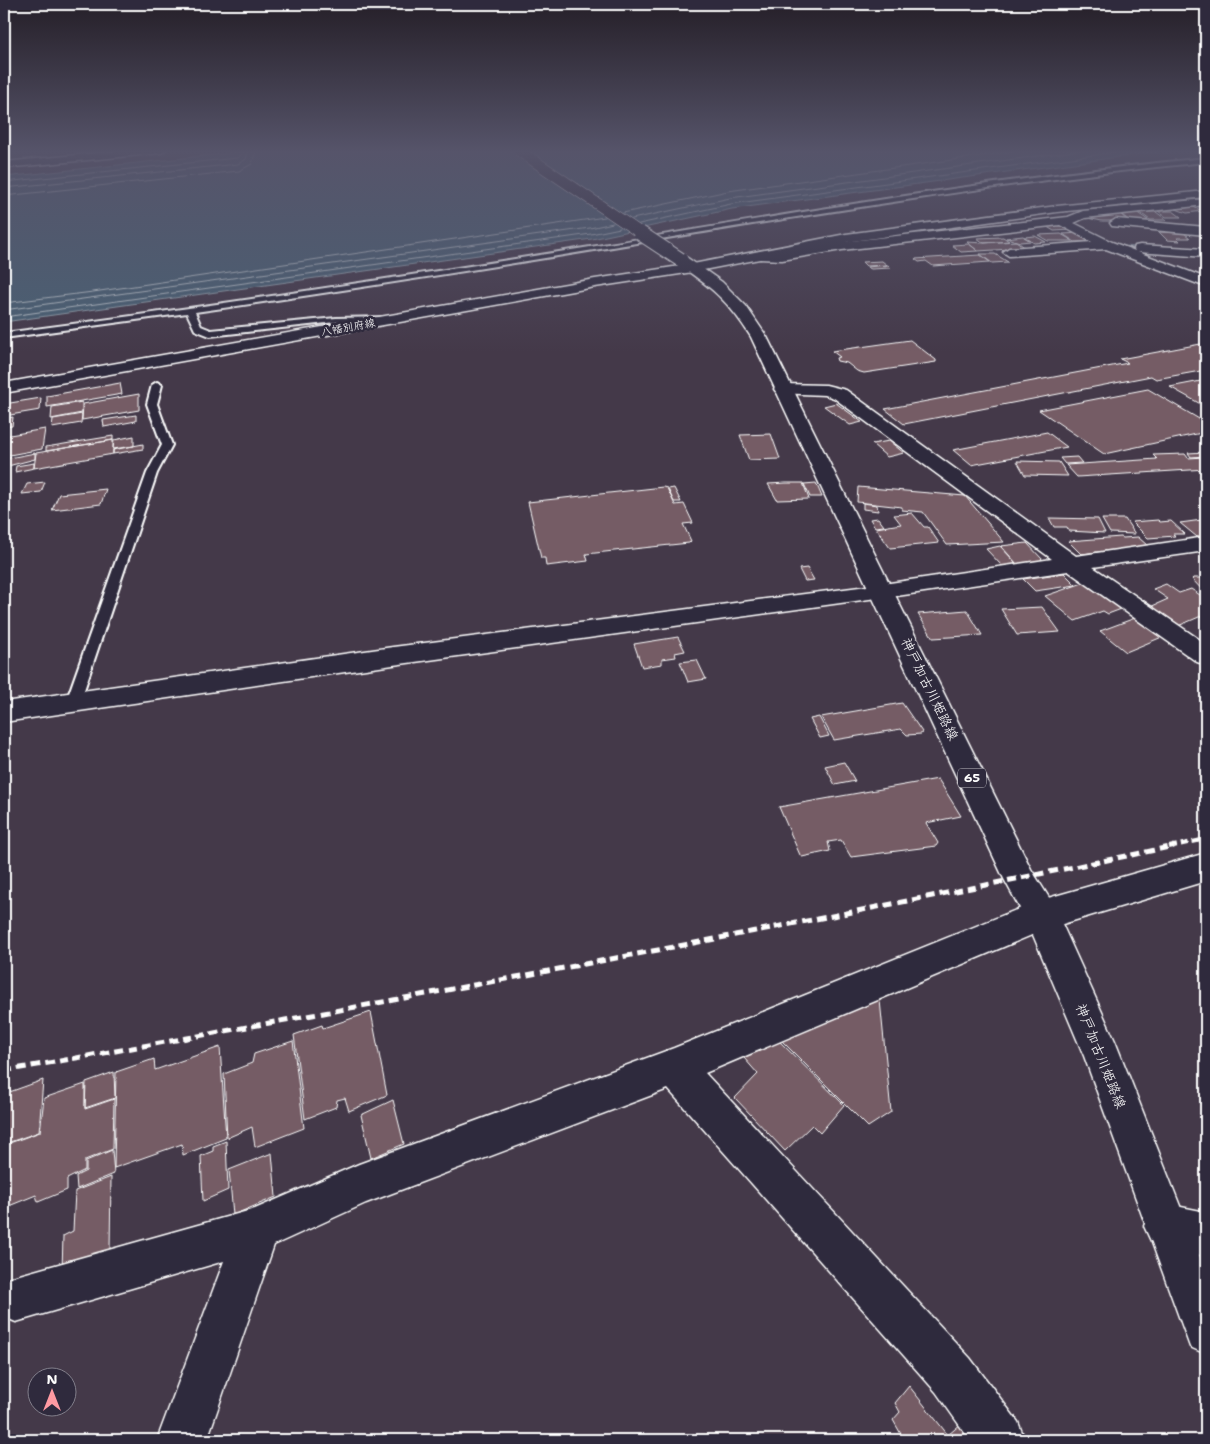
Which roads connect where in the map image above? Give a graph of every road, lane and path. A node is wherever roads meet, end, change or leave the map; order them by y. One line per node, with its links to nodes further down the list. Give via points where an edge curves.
1 (618, 217): 13 (street, 神戸加古川姫路線 / 65, bridge)
2 (787, 217): 15 (lane)
3 (996, 217): 12 (street, via 846,238)
4 (1074, 217): 6 (street)
5 (1187, 217): 7 (street, via 1192,220)
6 (1065, 220): 7 (street); 9 (street); 12 (street, via 782,256)
7 (1144, 226): 8 (street)
8 (1206, 231)
9 (1110, 246): 10 (street); 11 (street); 14 (street)
10 (1009, 252)
11 (1206, 253)
12 (760, 254): 13 (street, 八幡別府線)
13 (687, 264): 16 (street, 八幡別府線); 20 (street, 神戸加古川姫路線 / 65, via 717,285 741,309 759,337)
14 (1206, 283)
15 (190, 311): 16 (lane, via 198,328 210,333 336,320); 17 (lane)
16 (393, 319): 19 (street, 八幡別府線)
17 (4, 336)
18 (156, 385): 25 (lane, via 152,404 167,445 152,473)
19 (4, 388)
20 (783, 389): 22 (street, via 826,390 840,394); 23 (street, 神戸加古川姫路線 / 65)
21 (1206, 544): 22 (street)
22 (1074, 564): 23 (street); 24 (street)
23 (883, 591): 25 (street); 28 (street, 神戸加古川姫路線 / 65, via 1020,879)
24 (1206, 656)
25 (73, 702): 26 (street)
26 (4, 712)
27 (1206, 867): 28 (street)
28 (1041, 916): 29 (street); 31 (street, 神戸加古川姫路線 / 65)
29 (674, 1067): 30 (street, via 359,1185); 35 (street, via 953,1375)
30 (257, 1230): 32 (street); 34 (street)
31 (1186, 1230): 33 (street, 神戸加古川姫路線 / 65)
32 (16, 1299)
33 (1206, 1331)
34 (182, 1440)
35 (1000, 1440)

